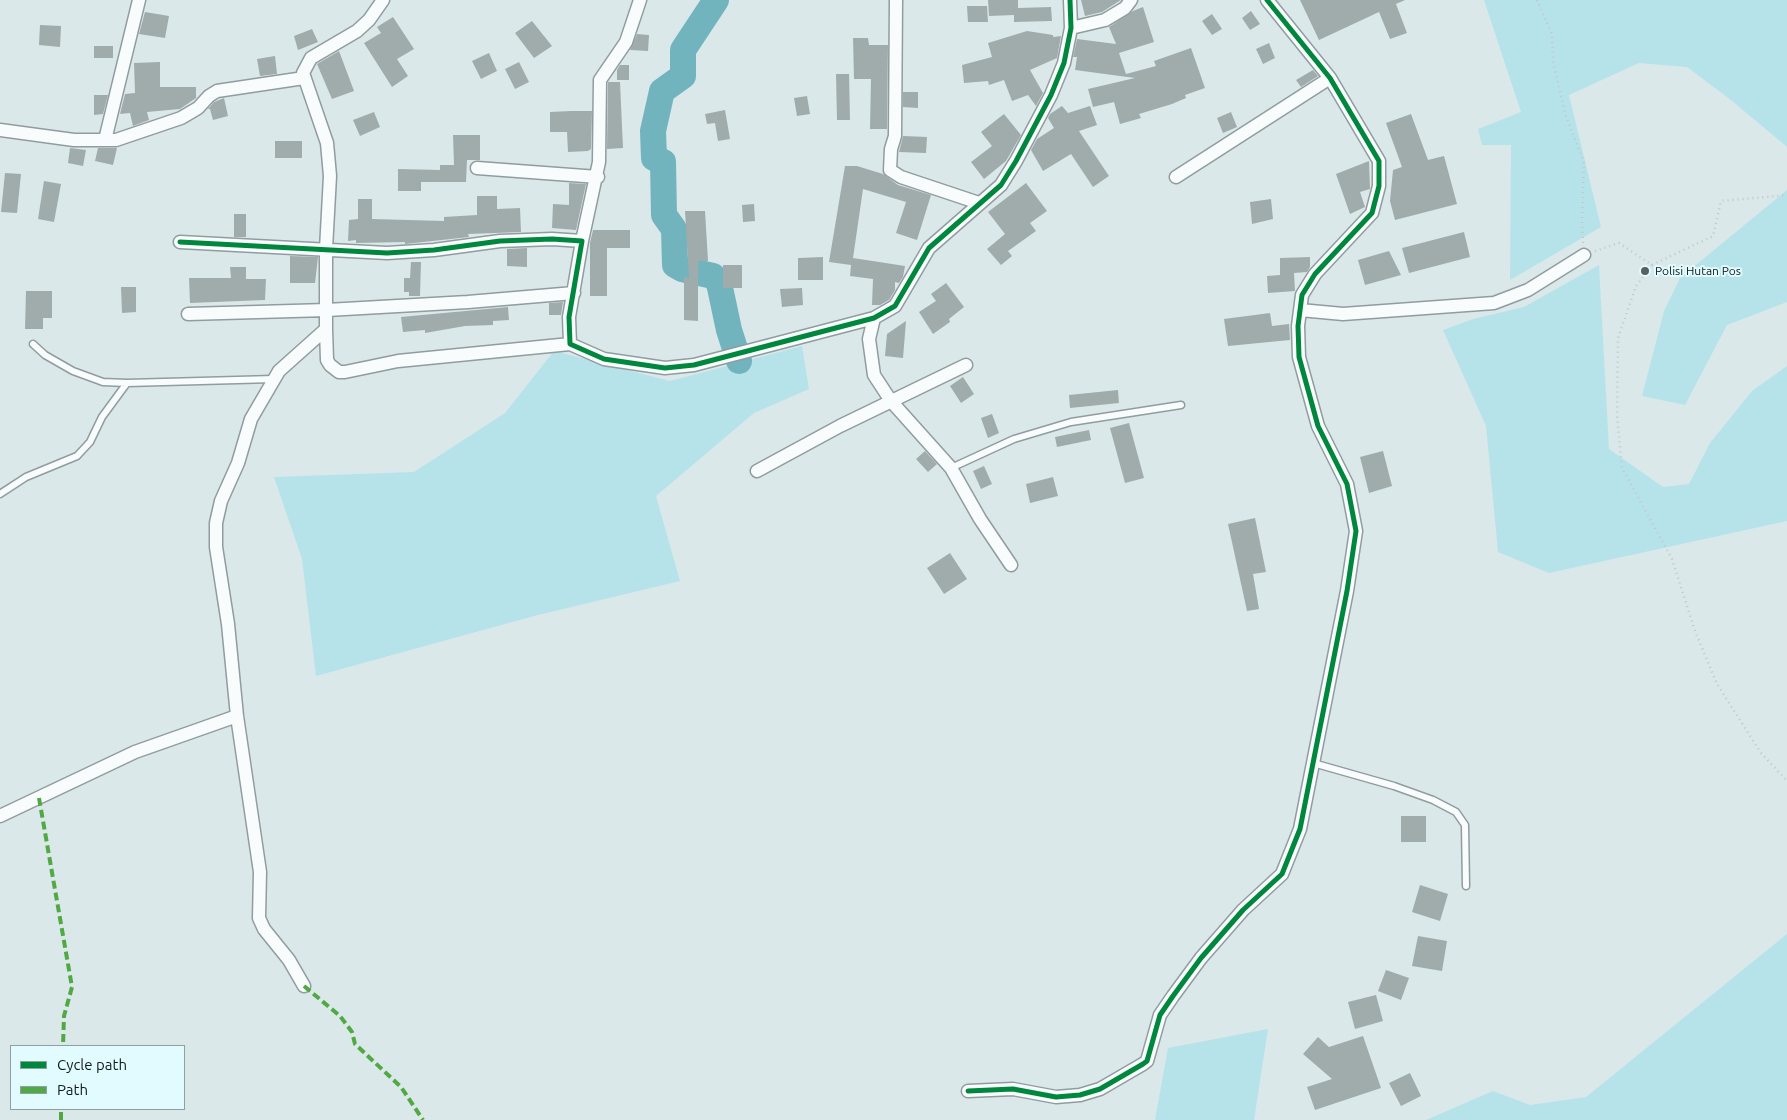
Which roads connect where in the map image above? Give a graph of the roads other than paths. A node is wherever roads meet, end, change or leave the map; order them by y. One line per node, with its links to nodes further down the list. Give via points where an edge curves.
1 (140, 0): 12 (street)
2 (382, 0): 9 (street, via 357,32 311,58 304,68)
3 (640, 0): 15 (street, via 626,42 600,80)
4 (896, 0): 16 (street, via 895,136 890,170 901,177)
5 (1070, 0): 8 (street)
6 (1131, 0): 8 (street, via 1125,8 1105,20)
7 (1267, 0): 10 (street)
8 (1071, 28): 16 (street, via 1061,71 1016,161 1001,185)
9 (304, 78): 12 (street, via 217,91 181,118 139,134); 19 (street, via 326,143 330,176)
10 (1330, 78): 14 (street); 23 (street, via 1379,161 1379,186 1372,213 1315,274 1302,295)
11 (0, 130): 12 (street, via 74,140)
12 (105, 140)
13 (477, 168): 15 (street)
14 (1176, 176)
15 (598, 177): 17 (street)
16 (979, 203): 25 (street, via 930,248 895,306)
17 (582, 241): 19 (street, via 500,241 387,253); 21 (street)
18 (180, 242): 19 (street)
19 (326, 249): 22 (street)
20 (1584, 255): 23 (street, via 1528,290 1494,303 1343,314)
21 (574, 292): 22 (street); 28 (street, via 568,317)
22 (327, 310): 24 (street); 26 (street)
23 (1300, 310): 39 (street, via 1299,357 1318,426 1347,484 1356,531)
24 (188, 314)
25 (874, 318): 28 (street, via 694,365 664,368 604,359); 32 (street, via 869,339 874,375)
26 (326, 329): 28 (street, via 328,360 339,372 398,361); 30 (street)
27 (32, 344): 31 (lane, via 73,371 103,382)
28 (570, 344)
29 (966, 365): 32 (street)
30 (274, 379): 31 (lane); 38 (street, via 251,419 238,463 221,500 216,523 216,547)
31 (127, 383): 36 (lane, via 102,417 90,442 77,456 26,477)
32 (891, 400): 34 (street); 35 (street)
33 (1181, 404): 34 (lane, via 1071,422 1014,439)
34 (951, 468): 37 (street)
35 (757, 471)
36 (0, 494)
37 (1011, 565)
38 (237, 716): 40 (street, via 135,752); 42 (street, via 260,872 259,918)
39 (1313, 763): 41 (lane, via 1394,786 1456,812 1465,824); 43 (street, via 1300,829 1282,874 1243,910 1173,996 1160,1015 1147,1061 1100,1089 1080,1095 1056,1097 1013,1089)
40 (0, 816)
41 (1466, 886)
42 (304, 986)
43 (968, 1091)

